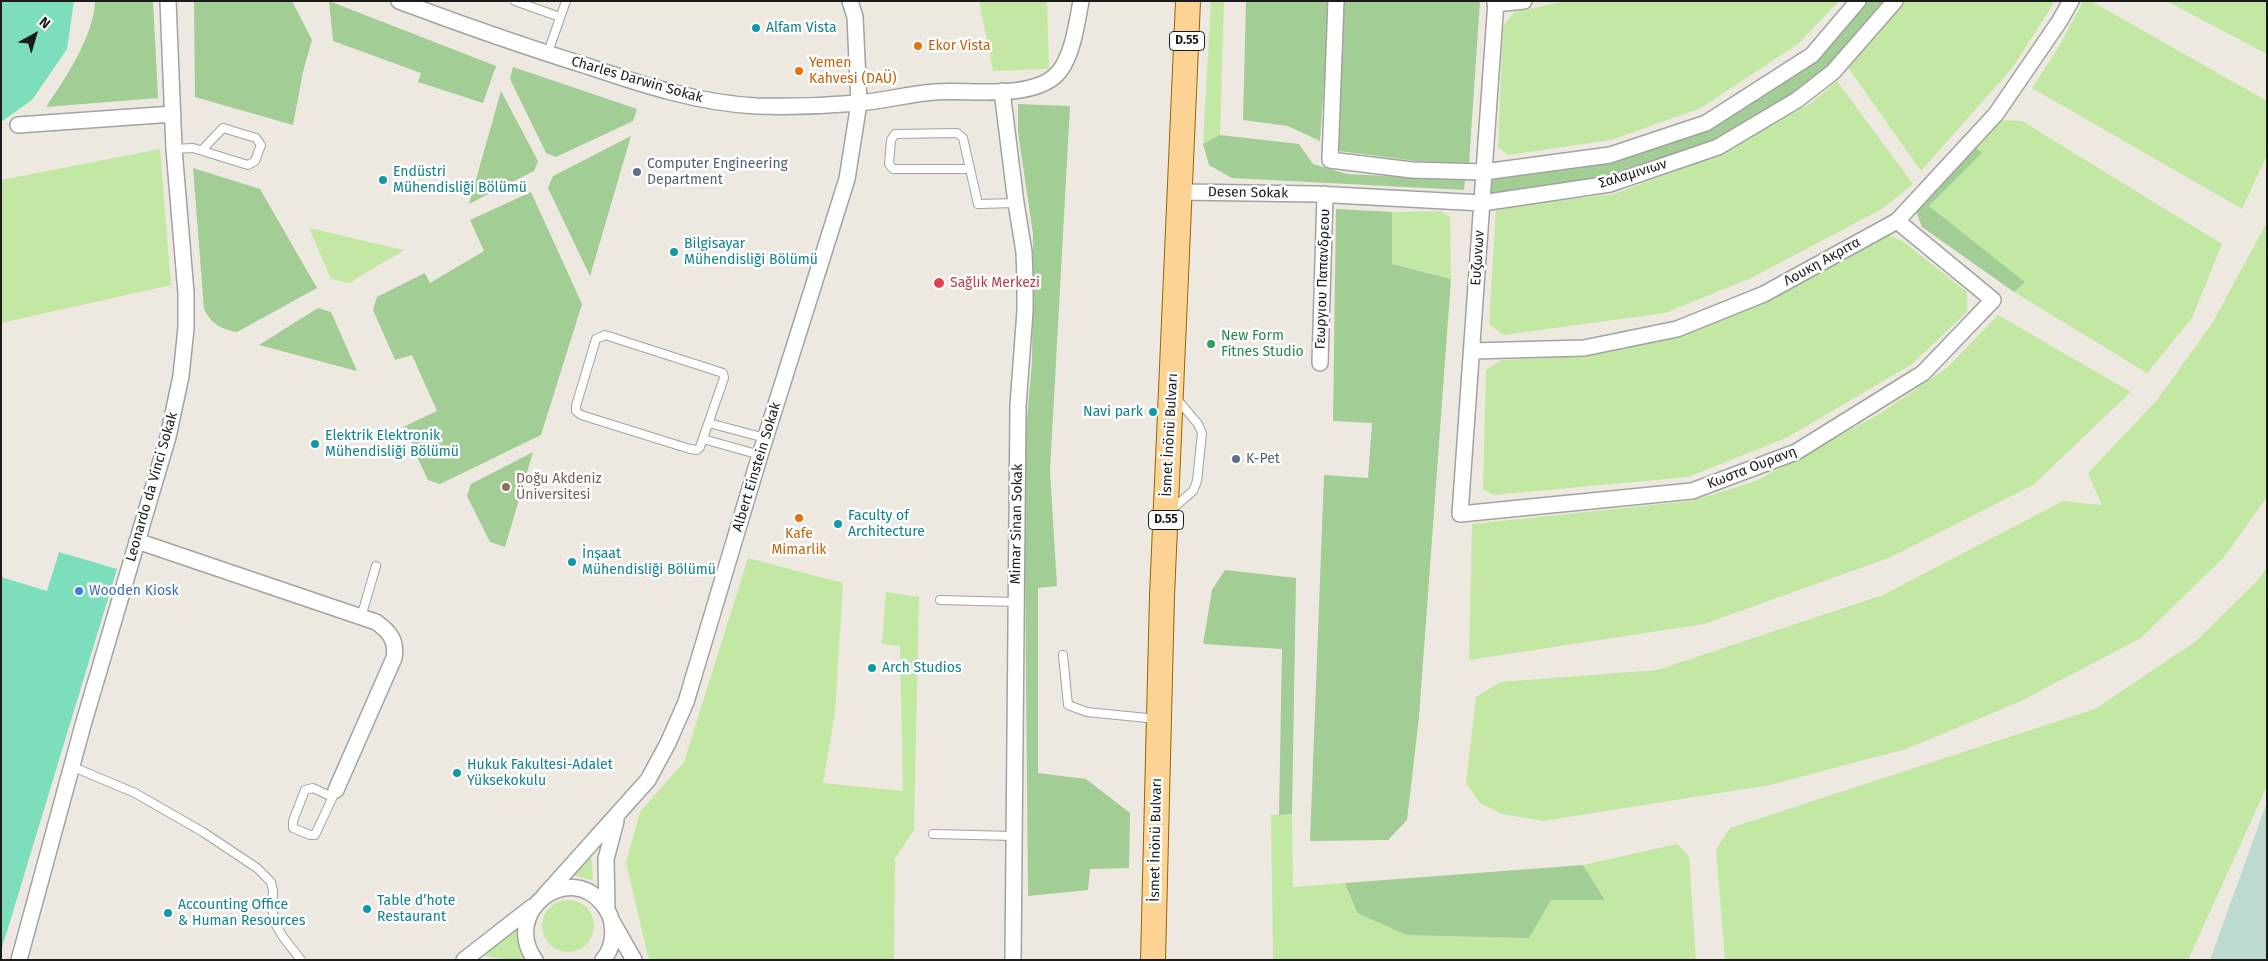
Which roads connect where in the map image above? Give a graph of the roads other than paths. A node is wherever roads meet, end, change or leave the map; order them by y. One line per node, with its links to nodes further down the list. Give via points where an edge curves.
1 (168, 1): 18 (street, Leonardo da Vinci Sokak)
2 (400, 1): 15 (street, Charles Darwin Sokak)
3 (515, 1): 14 (lane)
4 (566, 1): 14 (lane)
5 (850, 1): 17 (street, Albert Einstein Sokak, via 855,17)
6 (1081, 1): 16 (street, Charles Darwin Sokak, via 1073,40 1055,77 1034,88)
7 (1188, 1): 24 (main road, İsmet İnönü Bulvarı / D.55)
8 (1336, 1): 23 (street, Σαλαμινιων, via 1330,160 1412,170)
9 (1524, 1): 13 (street)
10 (1858, 1): 23 (street, Σαλαμινιων, via 1812,54 1706,124 1610,155)
11 (1895, 1): 27 (street, Σαλαμινιων, via 1833,72 1797,100 1718,147 1610,184)
12 (2071, 1): 28 (street, Λουκη Ακριτα, via 1996,114)
13 (1495, 3): 23 (street, Ευζωνων)
14 (560, 17): 15 (lane)
15 (547, 55): 17 (street, Charles Darwin Sokak, via 656,88 711,100 788,107)
16 (1002, 91): 17 (street, Charles Darwin Sokak, via 934,92); 26 (street, Mimar Sinan Sokak)
17 (860, 103): 33 (street, Albert Einstein Sokak, via 847,179)
18 (173, 114): 19 (street); 20 (street, Leonardo da Vinci Sokak)
19 (18, 125)
20 (174, 149): 21 (lane); 38 (street, Leonardo da Vinci Sokak, via 186,328 181,376 168,437)
21 (202, 150): 21 (lane, via 248,165 255,161 261,145 256,138 223,128)
22 (970, 169): 22 (lane, via 963,138 957,133 895,134 891,140 889,164 894,169); 26 (lane, via 978,204)
23 (1484, 172): 27 (street, Ευζωνων)
24 (1181, 192): 25 (street, Desen Sokak); 31 (main road, İsmet İnönü Bulvarı / D.55)
25 (1320, 194): 27 (street, Σαλαμινιων); 30 (street, Γεωργιου Παπανδρεου)
26 (1016, 203): 41 (street, Mimar Sinan Sokak, via 1024,252 1025,311 1018,406)
27 (1482, 203): 29 (street, Ευζωνων)
28 (1897, 221): 29 (street, Λουκη Ακριτα, via 1764,294 1677,329 1584,348); 37 (street, Κωστα Ουρανη, via 1993,300 1923,372 1796,452 1692,491)
29 (1472, 351): 37 (street, Ευζωνων)
30 (1320, 363)
31 (1172, 393): 36 (main road, İsmet İnönü Bulvarı / D.55); 36 (lane, via 1202,433 1197,481 1193,490)
32 (709, 423): 33 (lane); 34 (lane); 34 (lane, via 723,374 605,335 596,339 576,411 690,450 697,450)
33 (765, 438): 35 (street, Albert Einstein Sokak)
34 (703, 439): 35 (lane)
35 (760, 455): 47 (street, Albert Einstein Sokak, via 686,702 648,780)
36 (1166, 514): 44 (main road, İsmet İnönü Bulvarı / D.55)
37 (1460, 514)
38 (138, 541): 42 (street); 45 (street, Leonardo da Vinci Sokak)
39 (376, 566): 42 (lane)
40 (940, 600): 41 (lane)
41 (1016, 602): 49 (street, Mimar Sinan Sokak)
42 (361, 617): 46 (street, via 386,629 396,649)
43 (1063, 655): 44 (lane, via 1068,704 1087,712)
44 (1159, 719): 59 (main road, İsmet İnönü Bulvarı / D.55)
45 (71, 766): 52 (street, Leonardo da Vinci Sokak); 53 (lane, via 143,797 258,868 271,882 276,925)
46 (334, 794): 46 (lane, via 315,834 293,828 305,790 313,788)
47 (618, 815): 50 (street, Albert Einstein Sokak); 51 (street, via 606,859)
48 (933, 834): 49 (lane)
49 (1014, 836): 58 (street, Mimar Sinan Sokak)
50 (539, 901): 51 (street, via 555,890 578,889 599,900); 54 (street); 55 (street, via 526,926 526,938)
51 (609, 915): 56 (street, via 613,932); 57 (street)
52 (19, 960)
53 (301, 960)
54 (464, 960)
55 (535, 960)
56 (603, 960)
57 (634, 960)
58 (1013, 960)
59 (1153, 960)

